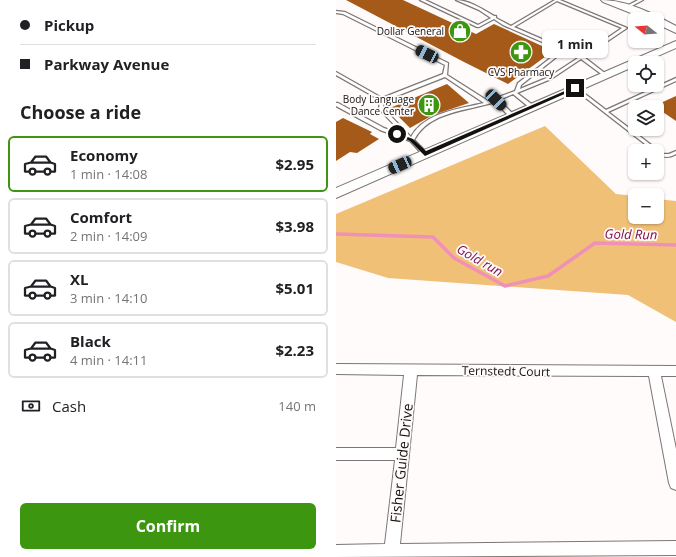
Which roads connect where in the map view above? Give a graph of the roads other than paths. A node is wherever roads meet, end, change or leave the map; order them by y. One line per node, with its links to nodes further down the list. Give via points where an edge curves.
1 (422, 0): 9 (lane, via 478,26)
2 (458, 0): 9 (lane)
3 (557, 0): 11 (lane); 15 (lane, via 625,28)
4 (606, 0): 6 (main road)
5 (641, 0): 6 (lane)
6 (627, 7): 8 (main road)
7 (336, 12): 17 (lane, via 344,13 447,64)
8 (639, 12)
9 (495, 17): 11 (lane)
10 (664, 23): 12 (main road)
11 (512, 27): 14 (lane)
12 (676, 30)
13 (676, 44): 18 (main road)
14 (563, 50): 15 (lane); 21 (lane, via 519,84)
15 (582, 58): 18 (lane); 21 (lane, via 550,78)
16 (336, 73): 22 (lane)
17 (445, 75): 22 (lane); 24 (lane)
18 (605, 75): 20 (main road)
19 (676, 80): 29 (lane)
20 (575, 88): 27 (main road); 29 (lane)
21 (516, 92): 23 (lane); 27 (lane)
22 (382, 100): 31 (lane, via 382,108)
23 (496, 100): 24 (lane); 30 (lane)
24 (487, 103): 31 (lane, via 433,120 419,129)
25 (336, 104): 26 (lane)
26 (342, 107): 28 (lane); 31 (lane, via 382,129)
27 (532, 107): 30 (main road)
28 (336, 110)
29 (606, 111): 32 (lane, via 662,154 670,156)
30 (512, 116): 33 (main road)
31 (412, 140): 33 (lane)
32 (676, 152)
33 (425, 154): 34 (main road)
34 (336, 193)
35 (336, 369): 36 (street, Ternstedt Court)
36 (411, 370): 38 (street, Ternstedt Court); 40 (street, Fisher Guide Drive)
37 (676, 371): 38 (street, Ternstedt Court)
38 (654, 372): 41 (street)
39 (336, 454): 40 (street)
40 (402, 454): 44 (street, Fisher Guide Drive)
41 (676, 483)
42 (676, 548): 44 (street)
43 (336, 552): 44 (street)
44 (391, 554)

